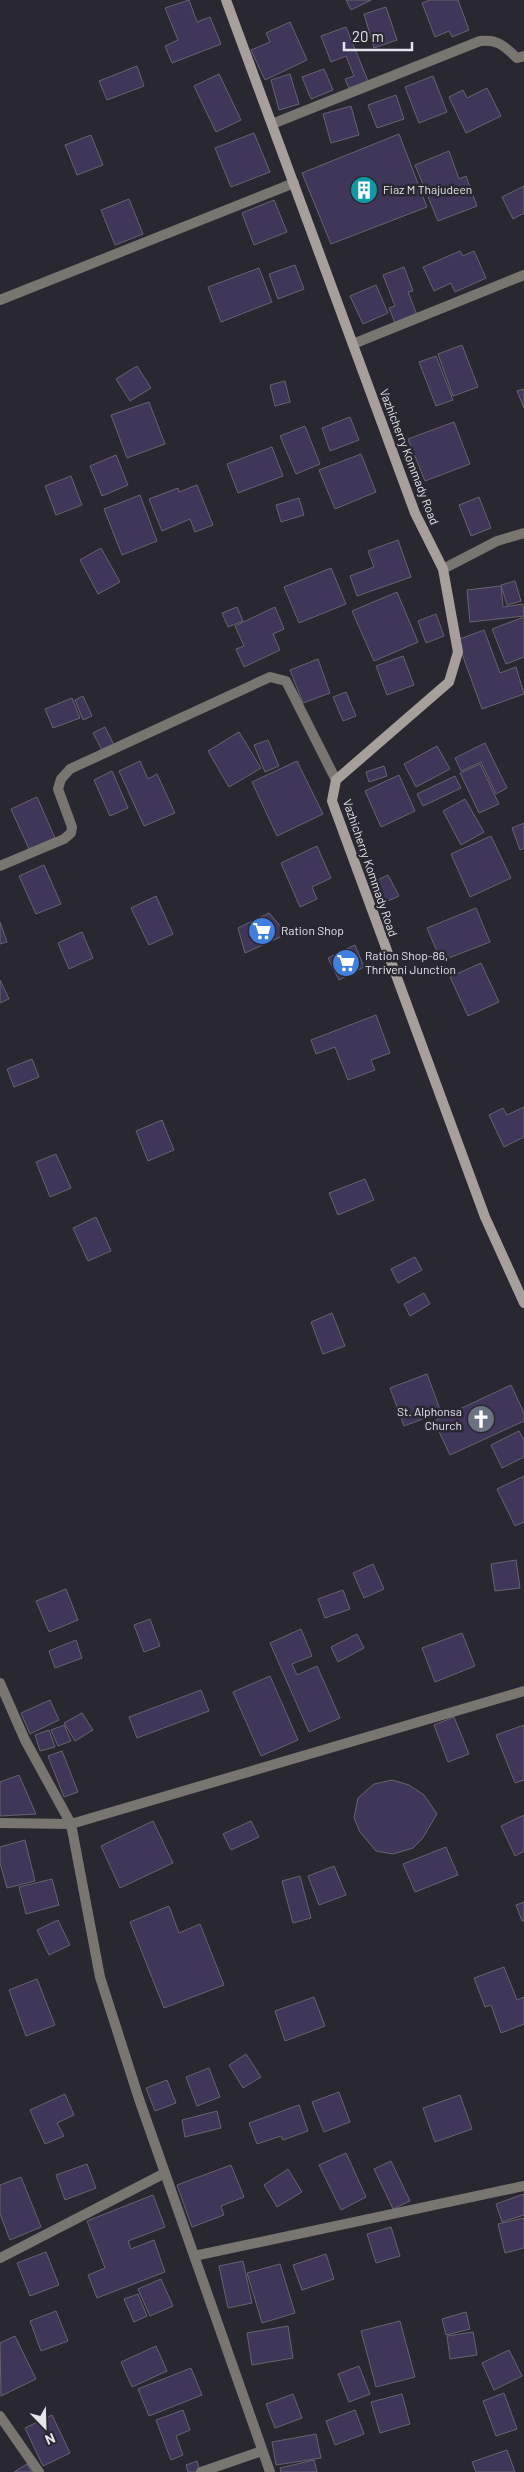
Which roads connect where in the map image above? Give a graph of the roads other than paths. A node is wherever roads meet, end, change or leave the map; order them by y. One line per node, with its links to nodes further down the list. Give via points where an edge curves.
1 (226, 0): 3 (main road, Vazhicherry Kommady Road)
2 (524, 56): 3 (street, via 517,58 492,39 480,41)
3 (272, 124): 4 (main road, Vazhicherry Kommady Road)
4 (294, 183): 6 (street); 7 (main road, Vazhicherry Kommady Road)
5 (524, 275): 7 (street)
6 (0, 300)
7 (353, 344): 9 (main road, Vazhicherry Kommady Road, via 415,513)
8 (524, 533): 9 (street, via 497,542)
9 (443, 569): 10 (main road, Vazhicherry Kommady Road, via 458,652 449,682)
10 (336, 780): 11 (street, via 286,681 270,677 70,770 61,778 58,788 72,827 71,833); 12 (main road, Vazhicherry Kommady Road, via 332,801 346,840 485,1217)
11 (0, 866)
12 (524, 1303)
13 (0, 1683): 16 (street, via 25,1740)
14 (524, 1691): 16 (street)
15 (0, 1823): 16 (street)
16 (71, 1824): 17 (street, via 100,1977)
17 (165, 2173): 19 (street); 20 (street)
18 (524, 2186): 19 (street)
19 (194, 2256): 22 (street)
20 (0, 2258)
21 (0, 2416): 23 (street)
22 (262, 2451): 24 (street); 25 (street)
23 (39, 2472)
24 (201, 2472)
25 (270, 2472)

